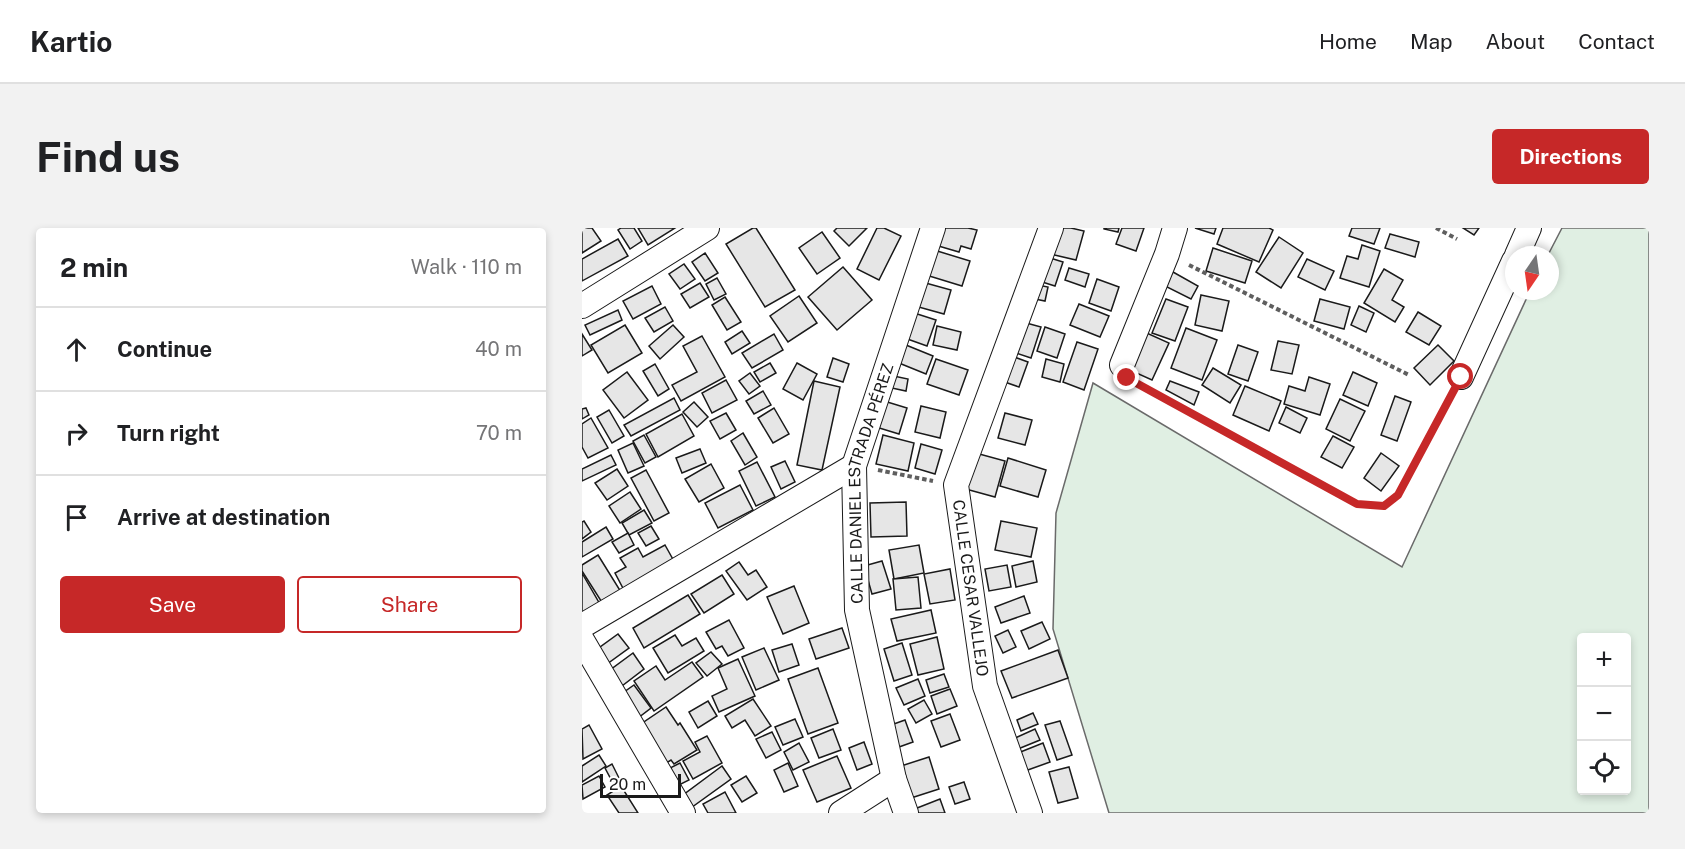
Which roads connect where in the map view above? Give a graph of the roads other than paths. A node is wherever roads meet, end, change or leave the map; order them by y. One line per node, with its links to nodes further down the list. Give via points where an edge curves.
1 (707, 228): 8 (street)
2 (933, 228): 11 (street, CALLE DANIEL ESTRADA PÉREZ)
3 (1051, 228): 18 (street, CALLE CESAR VALLEJO, via 956,485 985,686)
4 (1175, 228): 9 (street)
5 (1529, 228): 6 (street)
6 (1520, 246)
7 (1505, 281): 10 (street)
8 (582, 306)
9 (1122, 365)
10 (1461, 377)
11 (854, 466): 12 (street); 14 (street, CALLE DANIEL ESTRADA PÉREZ, via 857,610)
12 (582, 626)
13 (582, 640): 15 (street)
14 (894, 779): 16 (street); 17 (street, CALLE DANIEL ESTRADA PÉREZ)
15 (683, 813)
16 (841, 813)
17 (906, 813)
18 (1030, 813)

